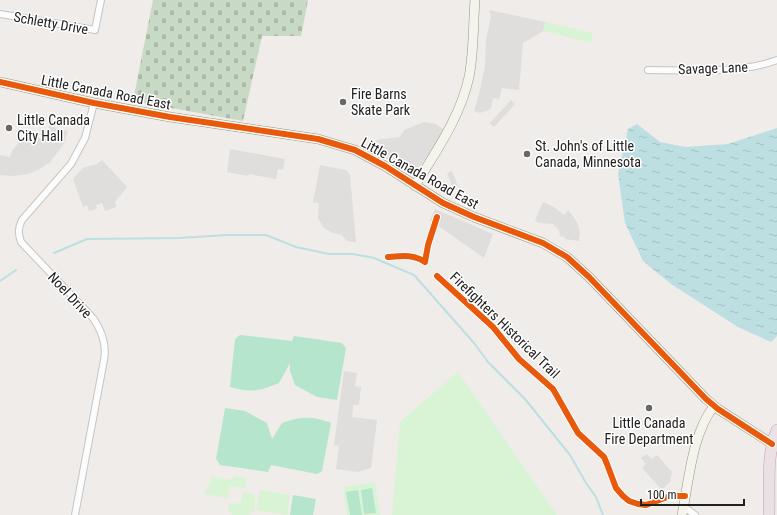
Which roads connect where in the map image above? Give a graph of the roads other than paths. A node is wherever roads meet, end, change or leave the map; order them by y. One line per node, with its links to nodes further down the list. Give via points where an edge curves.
1 (101, 0): 3 (street, Schletty Drive, via 95,30)
2 (475, 0): 8 (street, via 472,58 465,92 452,125)
3 (0, 14)
4 (777, 60): 5 (street, Savage Lane, via 750,68)
5 (648, 70)
6 (0, 82): 7 (street, Little Canada Road East)
7 (94, 103): 8 (street, Little Canada Road East, via 195,122 318,139 355,150); 13 (street, Noel Drive, via 85,138 71,164 22,220 19,227 21,242 92,318 105,345)
8 (415, 186): 9 (street, Little Canada Road East, via 458,210 543,243 567,257)
9 (714, 406): 11 (street, Little Canada Road East); 12 (street, via 704,419 696,442)
10 (777, 430): 11 (highway)
11 (775, 445): 15 (highway, via 770,456)
12 (683, 511): 14 (street)
13 (75, 515)
14 (695, 515)
15 (769, 515)

